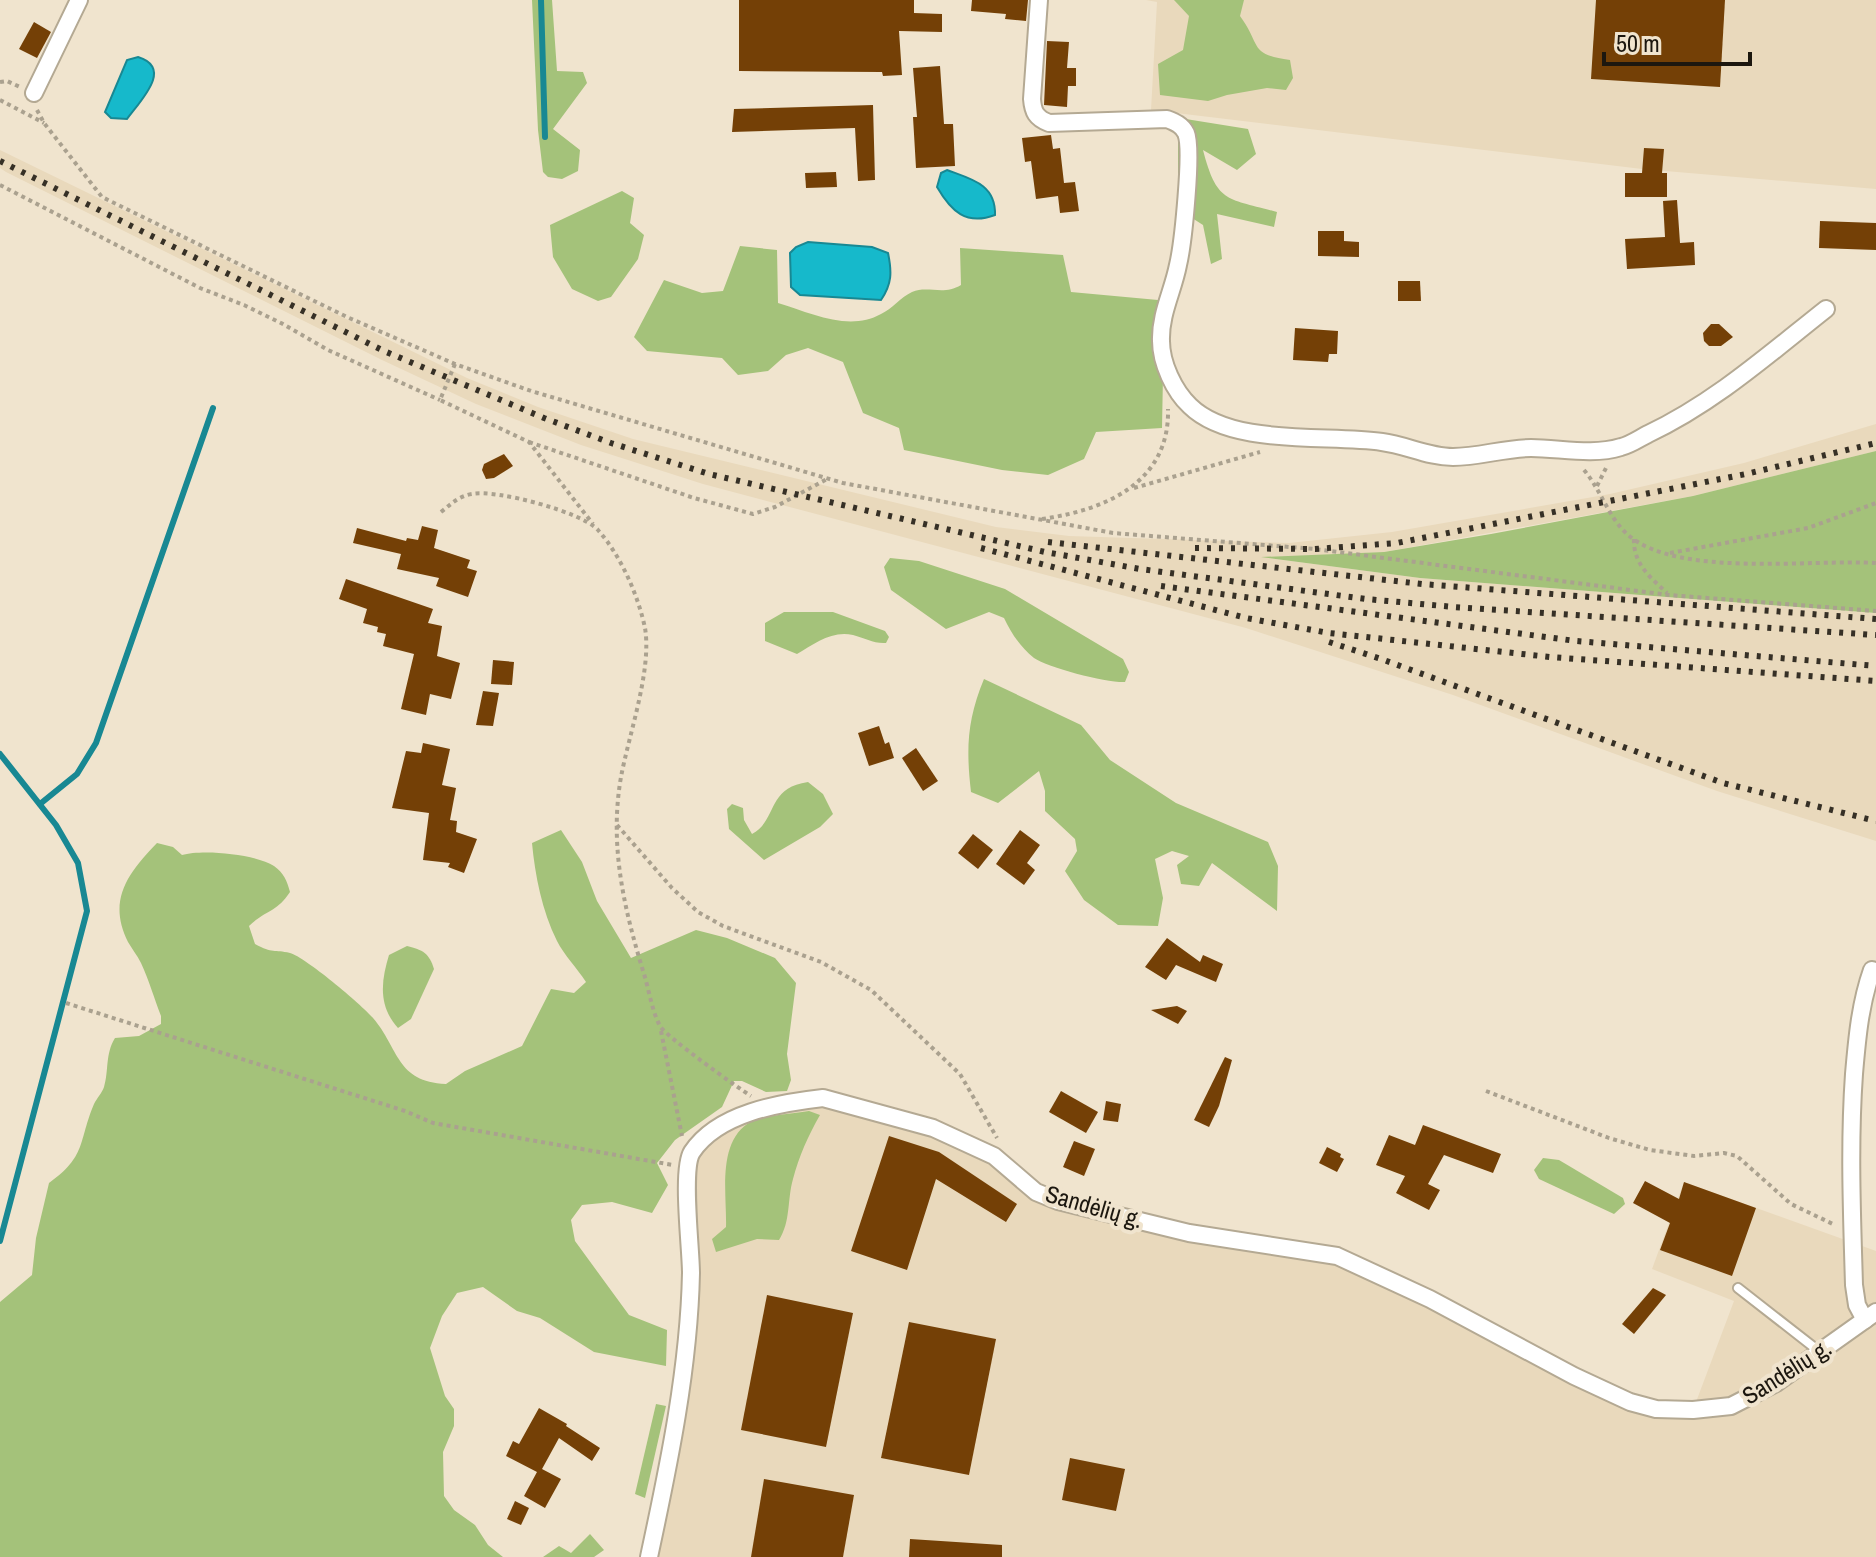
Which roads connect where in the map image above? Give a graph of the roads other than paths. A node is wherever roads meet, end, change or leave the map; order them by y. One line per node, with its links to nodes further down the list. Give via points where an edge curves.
1 (79, 0): 3 (street)
2 (1039, 0): 4 (street, via 1032,99 1041,120 1167,119 1186,134 1179,264 1161,320 1160,345 1177,391 1207,418 1252,432 1386,442 1453,457 1526,448 1620,448 1708,400)
3 (34, 93)
4 (1826, 309)
5 (1872, 970): 7 (street, via 1864,992 1850,1134 1854,1285 1857,1305)
6 (1738, 1288): 8 (lane)
7 (1870, 1316): 8 (street, Sandėlių g.)
8 (1820, 1352): 9 (street, Sandėlių g., via 1731,1406 1656,1409 1574,1376 1337,1256 1189,1233 1058,1201 1036,1192 994,1156 933,1128 823,1098 739,1117 704,1137 687,1162 690,1299 674,1442)
9 (649, 1557)

